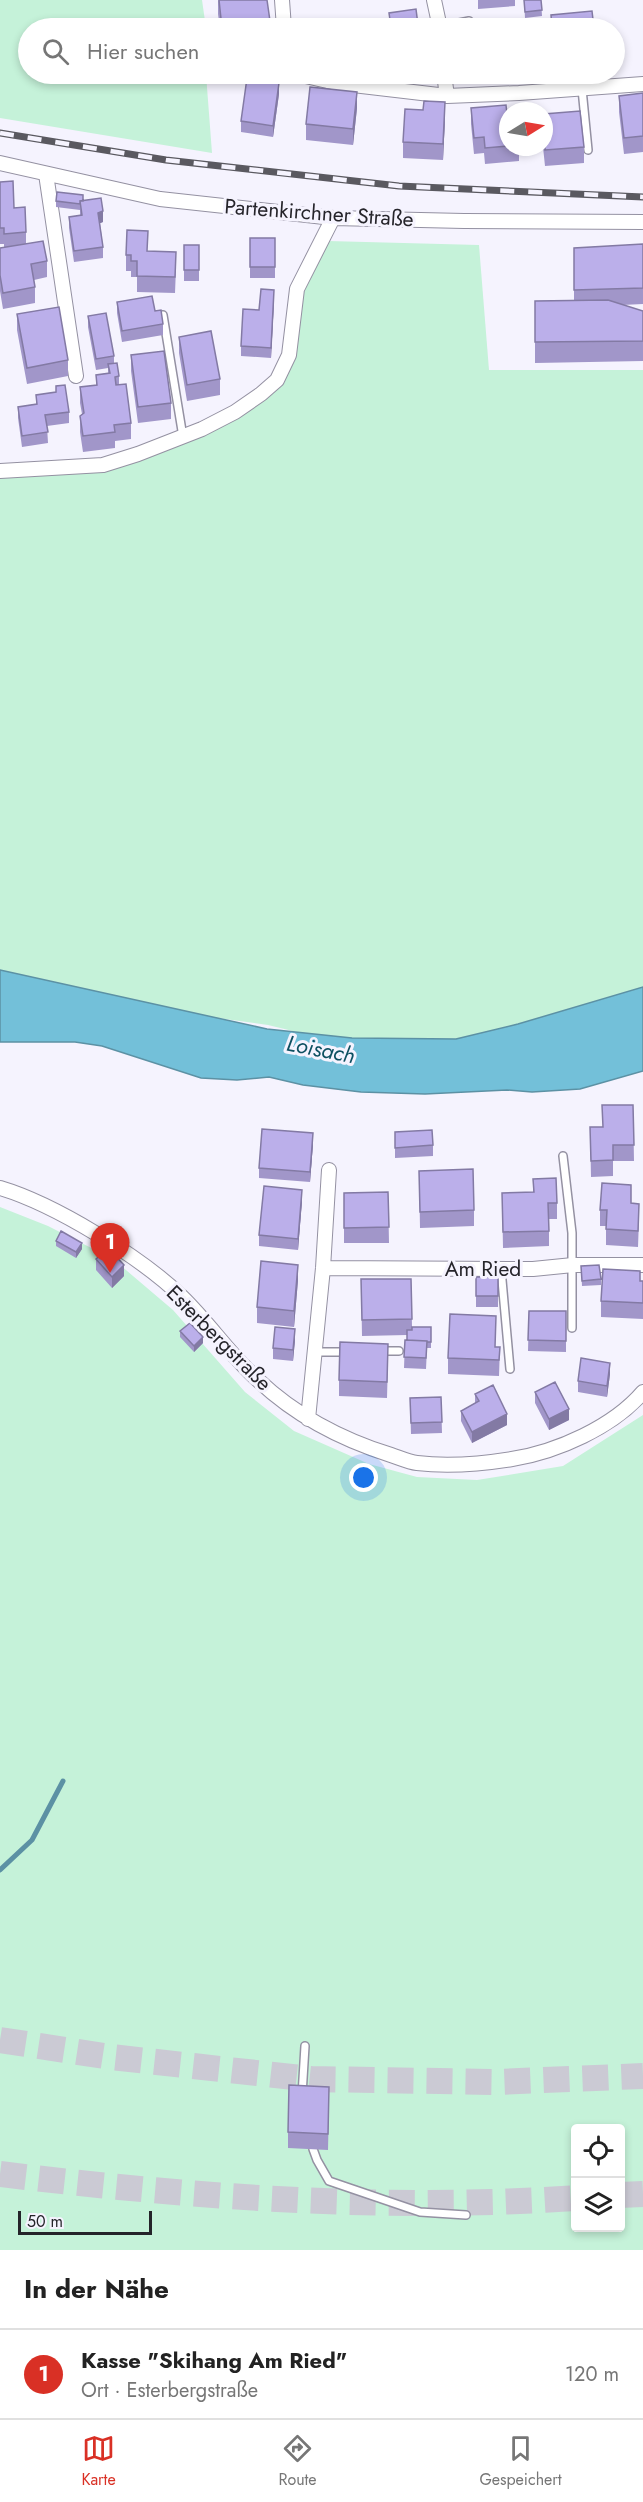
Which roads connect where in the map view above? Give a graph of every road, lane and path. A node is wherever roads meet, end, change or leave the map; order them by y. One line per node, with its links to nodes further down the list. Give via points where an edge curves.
1 (282, 0): 3 (street)
2 (434, 0): 4 (street)
3 (283, 18)
4 (438, 18)
5 (345, 84): 9 (street)
6 (445, 84): 9 (street)
7 (643, 84): 8 (street)
8 (582, 89): 9 (street); 10 (lane)
9 (447, 96)
10 (588, 150)
11 (0, 163): 12 (street, Partenkirchner Straße)
12 (46, 174): 13 (street, Partenkirchner Straße, via 160,200); 16 (street)
13 (333, 218): 14 (street, Partenkirchner Straße); 17 (street, via 297,289 289,354 277,380 236,412)
14 (643, 222)
15 (163, 315): 17 (lane)
16 (76, 376)
17 (183, 437): 18 (street, via 103,465)
18 (0, 471)
19 (563, 1156): 22 (lane)
20 (329, 1170): 24 (street)
21 (0, 1188): 33 (street, Esterbergstraße, via 27,1196 120,1249 181,1296 258,1381)
22 (573, 1265): 23 (street, Am Ried); 25 (street, Am Ried); 26 (lane)
23 (643, 1265)
24 (323, 1268): 25 (street, Am Ried); 28 (street)
25 (501, 1269): 31 (lane)
26 (572, 1328)
27 (399, 1351): 30 (lane)
28 (315, 1352): 29 (lane); 33 (street)
29 (357, 1352)
30 (367, 1352)
31 (510, 1369)
32 (643, 1392): 33 (street, Esterbergstraße, via 608,1421 569,1444 480,1465 417,1463 359,1445)
33 (308, 1419)
34 (305, 2046): 35 (lane)
35 (302, 2102)
36 (313, 2149): 37 (lane, via 329,2181 420,2212)
37 (466, 2215)

